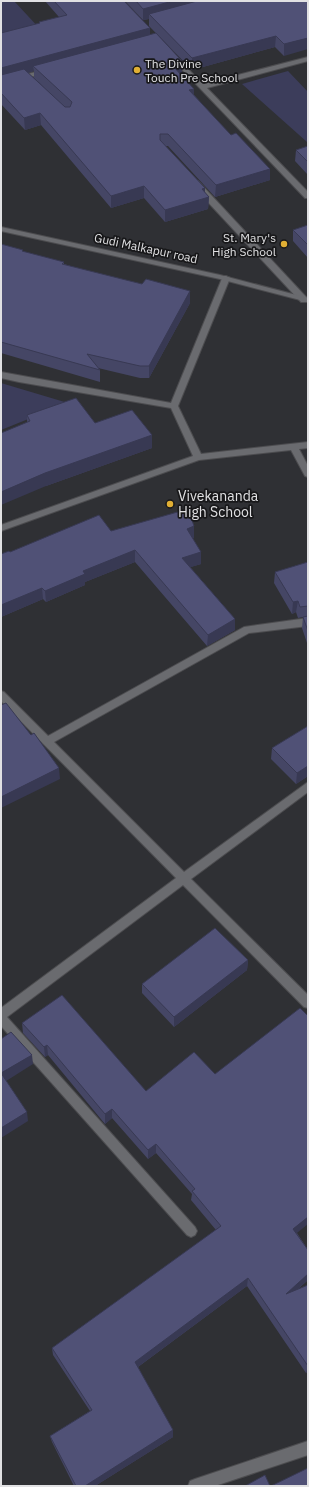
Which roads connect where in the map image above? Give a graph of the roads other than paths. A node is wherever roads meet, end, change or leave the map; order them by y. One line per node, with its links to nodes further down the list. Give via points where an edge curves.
1 (169, 52): 5 (street)
2 (308, 58): 5 (street)
3 (55, 68): 4 (street, via 29,79)
4 (1, 83)
5 (201, 87): 7 (street)
6 (191, 178): 10 (street)
7 (308, 196)
8 (1, 229): 9 (street, Gudi Malkapur road)
9 (226, 278): 10 (street, Gudi Malkapur road); 12 (street)
10 (306, 300)
11 (1, 375): 12 (street)
12 (174, 406): 15 (street)
13 (308, 445): 14 (street)
14 (294, 447): 15 (street); 16 (street)
15 (198, 457): 17 (street)
16 (308, 474)
17 (1, 528)
18 (308, 622): 20 (street, via 247,630)
19 (1, 695): 20 (street)
20 (47, 741): 22 (street)
21 (308, 786): 22 (street)
22 (184, 879): 23 (street); 24 (street)
23 (308, 1004)
24 (1, 1017): 25 (street)
25 (191, 1231)
26 (308, 1448): 27 (street)
27 (195, 1486)

